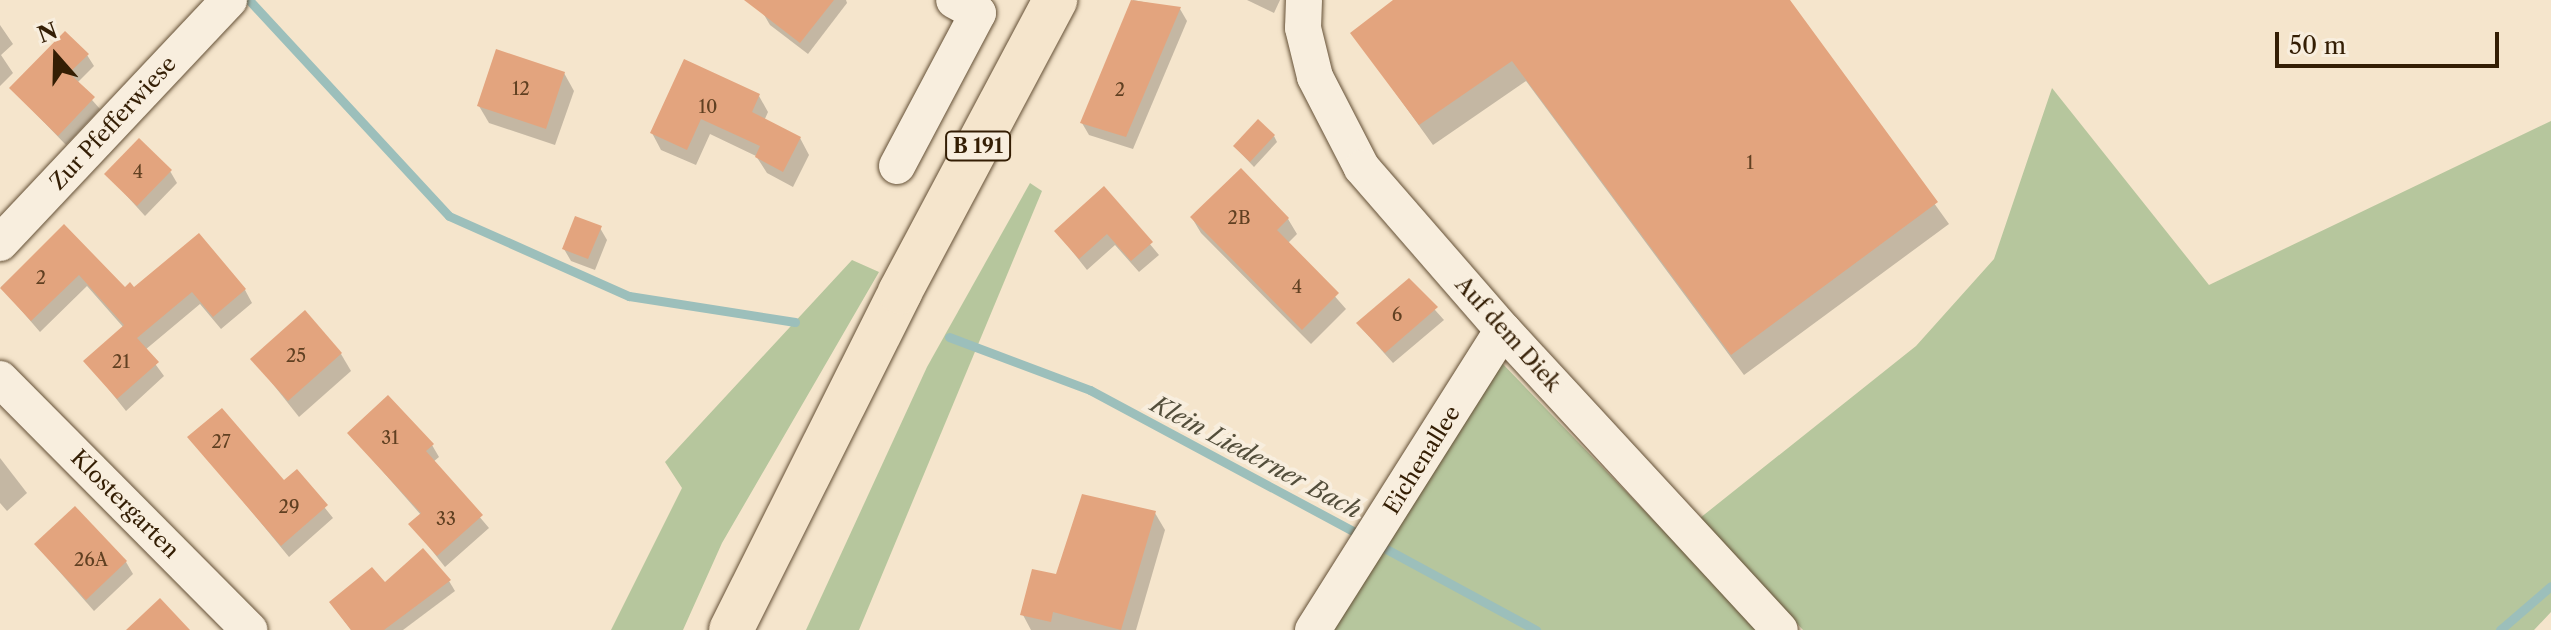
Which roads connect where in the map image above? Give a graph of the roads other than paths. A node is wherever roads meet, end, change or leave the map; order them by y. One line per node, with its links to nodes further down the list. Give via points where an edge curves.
1 (1055, 0): 10 (main road, B 191, via 900,292)
2 (1304, 0): 7 (street, Auf dem Diek, via 1303,28 1315,77 1362,168)
3 (227, 1): 6 (street, Zur Pfefferwiese)
4 (973, 4): 5 (street)
5 (897, 166)
6 (0, 243)
7 (1503, 330): 11 (street, Eichenallee); 12 (street, Auf dem Diek)
8 (0, 379): 9 (street, Klostergarten)
9 (249, 630)
10 (731, 630)
11 (1313, 630)
12 (1780, 630)

